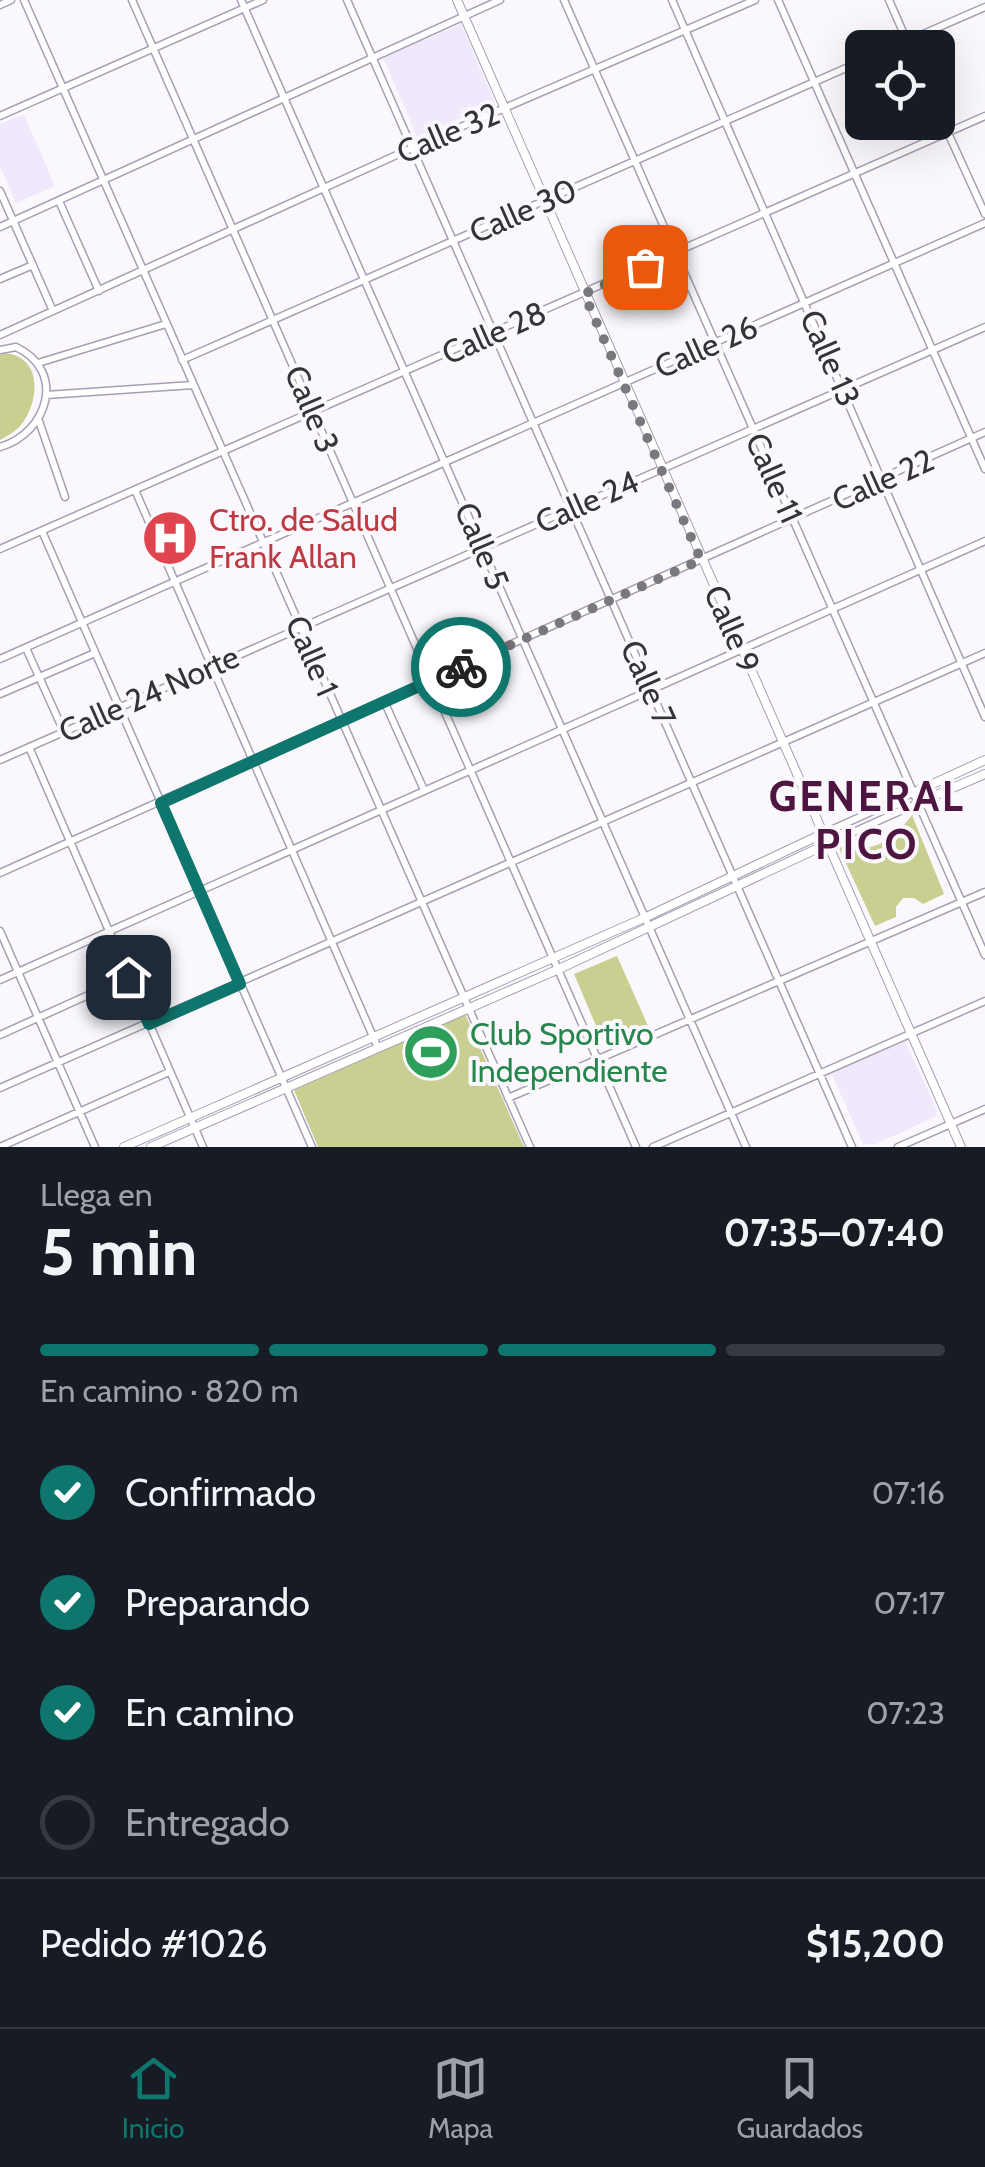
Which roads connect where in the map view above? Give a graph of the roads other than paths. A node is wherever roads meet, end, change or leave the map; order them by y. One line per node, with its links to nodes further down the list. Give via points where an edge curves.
1 (11, 0): 13 (street)
2 (24, 0): 25 (street, Calle 1)
3 (132, 0): 20 (street, Calle 3)
4 (263, 0): 14 (street)
5 (347, 0): 21 (street, Calle 7)
6 (457, 0): 16 (main road, Calle 9)
7 (500, 0): 16 (street)
8 (564, 0): 23 (street, Calle 11)
9 (672, 0): 19 (street, Calle 13)
10 (754, 0): 19 (street, Calle 32)
11 (778, 0): 24 (street)
12 (889, 0): 17 (street)
13 (0, 4)
14 (243, 4): 20 (street); 26 (street, Calle 5)
15 (985, 7): 18 (street)
16 (464, 16): 21 (street); 27 (main road, Calle 9)
17 (902, 30)
18 (937, 30)
19 (686, 31): 23 (street, Calle 32); 30 (street, Calle 13)
20 (153, 47): 25 (street); 32 (street, Calle 3)
21 (372, 56): 26 (street); 35 (street, Calle 7)
22 (845, 68): 24 (street, Calle 30)
23 (595, 72): 27 (street, Calle 32); 36 (street, Calle 11)
24 (814, 82): 30 (street, Calle 30); 37 (street)
25 (63, 89): 28 (street); 38 (street, Calle 1)
26 (285, 98): 32 (street); 39 (street, Calle 5)
27 (503, 110): 35 (street, Calle 32); 42 (main road, Calle 9)
28 (0, 116)
29 (985, 116): 31 (street, Calle 28)
30 (726, 122): 36 (street, Calle 30); 43 (street, Calle 13)
31 (955, 129)
32 (193, 138): 38 (street); 48 (street, Calle 3)
33 (932, 140): 37 (street, Calle 28)
34 (950, 140): 44 (street)
35 (412, 148): 39 (street, Calle 32); 49 (street, Calle 7)
36 (635, 162): 42 (street, Calle 30); 50 (street, Calle 11)
37 (855, 175): 43 (street, Calle 28); 51 (street)
38 (104, 181): 41 (street); 53 (street, Calle 1)
39 (324, 188): 48 (street, Calle 32); 55 (street, Calle 5)
40 (0, 191): 45 (street)
41 (59, 201): 45 (street); 56 (street)
42 (544, 202): 49 (street, Calle 30); 57 (main road, Calle 9)
43 (767, 214): 50 (street, Calle 28); 58 (street, Calle 13)
44 (985, 214)
45 (13, 221): 47 (street); 52 (street)
46 (985, 223): 51 (street, Calle 26)
47 (0, 227)
48 (234, 230): 53 (street, Calle 32); 60 (street, Calle 3)
49 (453, 242): 55 (street, Calle 30); 63 (street, Calle 7)
50 (676, 254): 57 (street, Calle 28); 65 (street, Calle 11)
51 (894, 264): 58 (street, Calle 26); 67 (street)
52 (33, 265): 54 (street); 59 (street)
53 (143, 272): 56 (street, Calle 32); 61 (street, Calle 1)
54 (0, 280)
55 (365, 280): 60 (street, Calle 30); 70 (street, Calle 5)
56 (99, 291): 59 (street, Calle 32)
57 (584, 294): 63 (street, Calle 28); 71 (main road, Calle 9)
58 (806, 303): 65 (street, Calle 26); 73 (street, Calle 13)
59 (54, 311): 64 (street, Calle 32)
60 (273, 320): 68 (street, Calle 30); 75 (street, Calle 3)
61 (166, 324): 68 (street, Calle 1); 69 (street)
62 (985, 327): 67 (street, Calle 24)
63 (493, 332): 70 (street, Calle 28); 77 (street, Calle 7)
64 (0, 335)
65 (715, 343): 71 (street, Calle 26); 78 (street, Calle 11)
66 (0, 350): 69 (street, via 16,347)
67 (933, 350): 73 (street, Calle 24); 80 (street)
68 (182, 360): 72 (street, Calle 1)
69 (38, 362): 74 (street)
70 (405, 372): 75 (street, Calle 28); 83 (street, Calle 5)
71 (624, 383): 77 (street, Calle 26); 84 (main road, Calle 9)
72 (193, 386): 74 (street); 82 (street, Calle 1)
73 (844, 389): 78 (street, Calle 24); 86 (street, Calle 13)
74 (46, 395): 76 (street)
75 (313, 411): 82 (street, Calle 28); 89 (street, Calle 3)
76 (38, 420): 81 (street); 88 (street)
77 (533, 422): 83 (street, Calle 26); 90 (street, Calle 7)
78 (753, 429): 84 (street, Calle 24); 91 (street, Calle 11)
79 (985, 432): 80 (street, Calle 22)
80 (971, 438): 85 (street); 86 (street, Calle 22)
81 (0, 447)
82 (222, 452): 87 (street, Calle 28); 94 (street, Calle 1)
83 (445, 462): 89 (street, Calle 26); 95 (street, Calle 5)
84 (661, 469): 90 (street, Calle 24); 97 (main road, Calle 9)
85 (985, 469)
86 (884, 479): 91 (street, Calle 22); 98 (street, Calle 13)
87 (135, 490): 92 (street, Calle 28); 99 (street)
88 (65, 497)
89 (352, 502): 94 (street, Calle 26); 100 (street, Calle 3)
90 (571, 508): 95 (street, Calle 24); 101 (street, Calle 7)
91 (793, 519): 97 (street, Calle 22); 102 (street, Calle 11)
92 (42, 531): 96 (street, Calle 28); 103 (street)
93 (985, 541): 98 (street)
94 (263, 543): 99 (street, Calle 26); 104 (street, Calle 1)
95 (483, 548): 100 (street, Calle 24); 105 (street, Calle 5)
96 (0, 549)
97 (701, 560): 101 (street, Calle 22); 107 (main road, Calle 9)
98 (920, 570): 102 (street); 111 (street, Calle 13)
99 (175, 582): 103 (street, Calle 26); 112 (street)
100 (390, 588): 104 (street, Calle 24); 114 (street, Calle 3)
101 (611, 600): 105 (street, Calle 22); 115 (street, Calle 7)
102 (832, 610): 107 (street); 118 (street, Calle 11)
103 (82, 623): 106 (street, Calle 26); 108 (street)
104 (299, 629): 112 (street, Calle 24 Norte); 121 (street, Calle 1)
105 (522, 640): 114 (street, Calle 22); 122 (street, Calle 5)
106 (26, 648): 110 (street, Calle 26); 113 (street)
107 (742, 650): 115 (street); 124 (main road, Calle 9)
108 (95, 653): 113 (street); 119 (street)
109 (985, 653): 111 (street)
110 (0, 660)
111 (962, 664): 118 (street); 120 (street, Calle 13)
112 (210, 668): 119 (street, Calle 24 Norte); 128 (street)
113 (40, 677): 116 (street); 123 (street)
114 (431, 680): 117 (street, Calle 22); 129 (street, Calle 3)
115 (651, 690): 122 (street); 131 (street, Calle 7)
116 (0, 694)
117 (384, 701): 121 (street, Calle 22); 132 (street)
118 (874, 702): 124 (street); 133 (street, Calle 11)
119 (120, 708): 123 (street, Calle 24 Norte); 134 (street)
120 (985, 717)
121 (341, 720): 128 (street, Calle 22); 136 (street, Calle 1)
122 (563, 728): 129 (street); 137 (street, Calle 5)
123 (64, 732): 125 (street, Calle 24 Norte)
124 (782, 743): 131 (street); 138 (main road, Calle 9)
125 (29, 747): 126 (street, Calle 24 Norte); 139 (street)
126 (0, 760)
127 (985, 760): 133 (main road)
128 (253, 762): 134 (street, Calle 22); 141 (street)
129 (472, 769): 132 (street); 142 (street, Calle 3)
130 (985, 774): 135 (main road)
131 (691, 782): 137 (street); 144 (street, Calle 7)
132 (424, 790): 136 (street)
133 (914, 793): 135 (street, Calle 11); 138 (street)
134 (161, 803): 139 (street, Calle 22); 146 (street)
135 (918, 803): 140 (street); 149 (street, Calle 11)
136 (380, 810): 141 (street); 148 (street, Calle 1)
137 (601, 822): 142 (street); 150 (street, Calle 5)
138 (822, 834): 140 (main road, Calle 9); 144 (main road)
139 (68, 843): 143 (street, Calle 22); 152 (street)
140 (826, 844): 145 (main road); 153 (main road, Calle 9)
141 (291, 853): 146 (street); 154 (street)
142 (512, 862): 148 (street); 156 (street, Calle 3)
143 (0, 873)
144 (733, 876): 145 (street, Calle 7); 150 (main road)
145 (738, 886): 150 (main road); 161 (street, Calle 7)
146 (200, 892): 152 (street); 162 (street)
147 (985, 892): 149 (street)
148 (421, 902): 154 (street); 163 (street, Calle 1)
149 (962, 902): 153 (street); 155 (street, Calle 11)
150 (646, 922): 156 (main road); 157 (main road); 167 (street, Calle 5)
151 (0, 931): 158 (street)
152 (109, 932): 158 (street); 159 (street)
153 (872, 941): 161 (street); 169 (main road, Calle 9)
154 (332, 942): 162 (street); 171 (street)
155 (985, 956)
156 (554, 958): 157 (street, Calle 3); 163 (main road)
157 (560, 969): 165 (main road); 173 (street, Calle 3)
158 (18, 972): 160 (street); 166 (street)
159 (128, 977): 166 (street); 168 (street)
160 (0, 980)
161 (779, 980): 167 (street); 176 (street, Calle 7)
162 (240, 984): 168 (street); 177 (street)
163 (465, 997): 165 (street, Calle 1); 171 (main road)
164 (985, 1001): 169 (street)
165 (470, 1008): 172 (main road); 180 (street, Calle 1)
166 (38, 1018): 170 (street); 174 (street)
167 (689, 1021): 173 (street); 183 (street, Calle 5)
168 (149, 1024): 174 (street); 175 (street)
169 (912, 1034): 176 (street); 185 (main road, Calle 9)
170 (0, 1035)
171 (374, 1037): 172 (street); 177 (main road)
172 (378, 1048): 179 (main road)
173 (598, 1060): 180 (street); 194 (street, Calle 3)
174 (58, 1064): 178 (street); 182 (street)
175 (169, 1072): 182 (street); 184 (street)
176 (820, 1074): 183 (street); 197 (street, Calle 7)
177 (282, 1078): 179 (street); 184 (main road)
178 (0, 1088)
179 (286, 1088): 186 (main road); 192 (street)
180 (508, 1098): 193 (street, Calle 1)
181 (985, 1109): 185 (street)
182 (79, 1112): 187 (street); 188 (street)
183 (732, 1112): 195 (street); 196 (street, Calle 5)
184 (190, 1117): 186 (street); 189 (main road)
185 (951, 1124): 198 (street); 199 (main road, Calle 9)
186 (194, 1127): 190 (main road); 191 (street)
187 (0, 1147)
188 (95, 1147)
189 (124, 1147)
190 (151, 1147)
191 (202, 1147)
192 (312, 1147)
193 (530, 1147)
194 (636, 1147)
195 (653, 1147)
196 (746, 1147)
197 (852, 1147)
198 (898, 1147)
199 (961, 1147)

